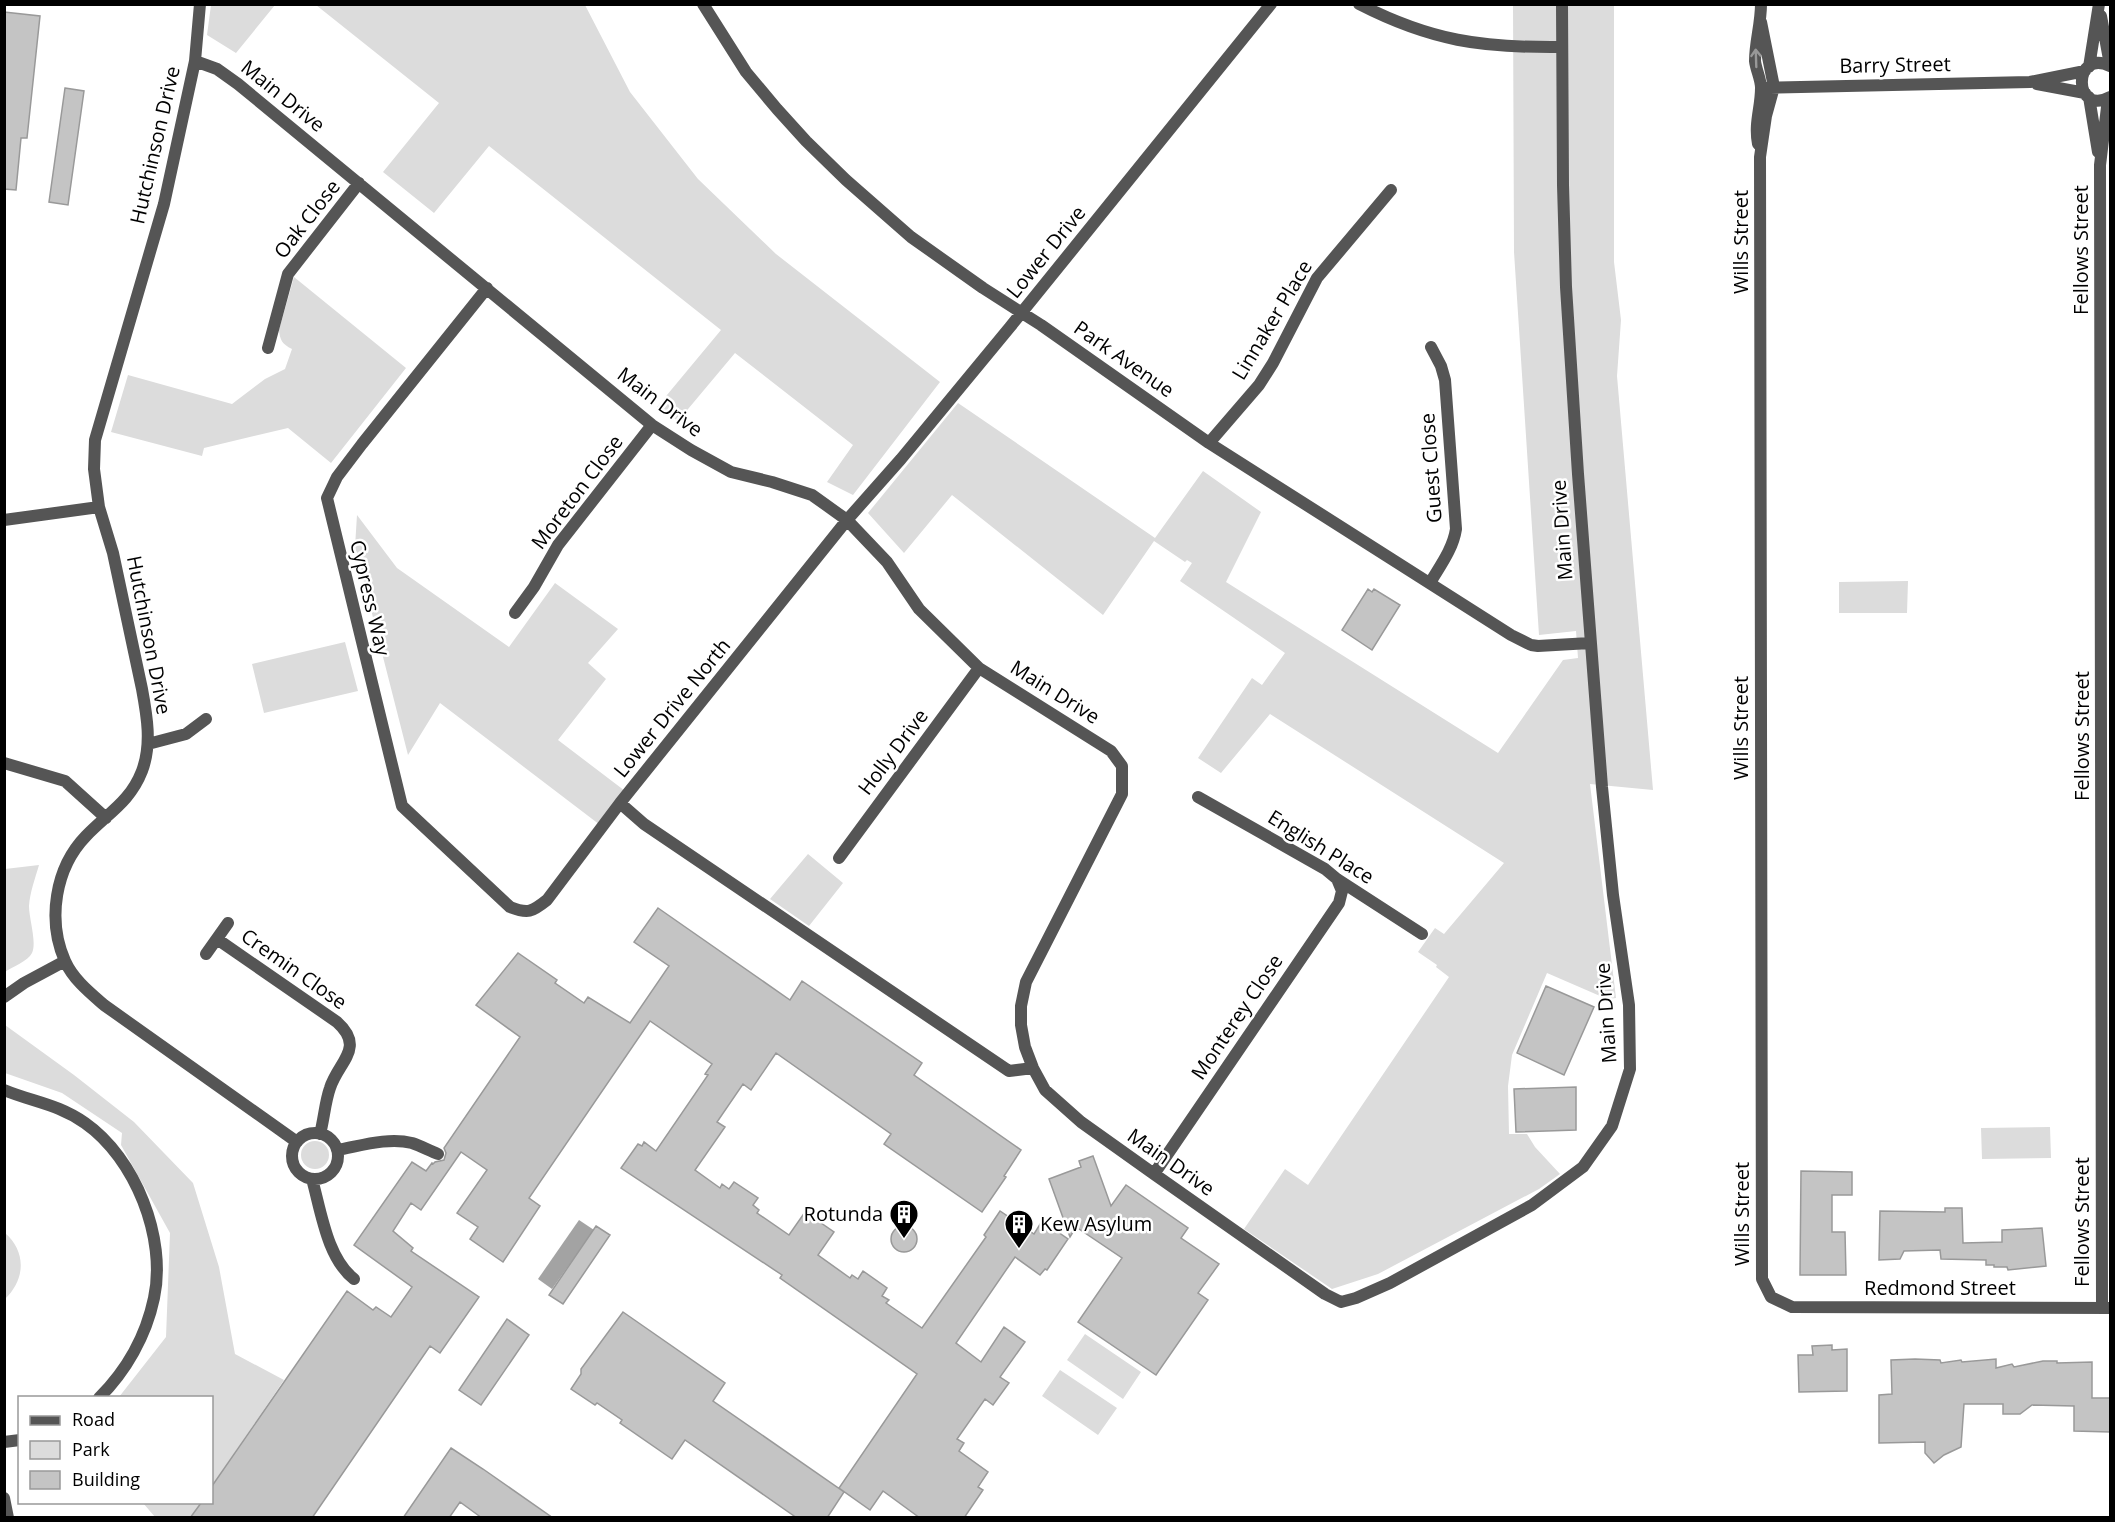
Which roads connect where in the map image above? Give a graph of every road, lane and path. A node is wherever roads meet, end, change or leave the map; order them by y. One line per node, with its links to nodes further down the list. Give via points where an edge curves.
1 (200, 4): 9 (street, Hutchinson Drive)
2 (703, 4): 20 (street, Park Avenue, via 746,72 814,149 911,237)
3 (1271, 4): 20 (street, Lower Drive)
4 (1359, 4): 8 (street, via 1443,38 1492,45)
5 (1562, 4): 8 (street, Main Drive)
6 (1761, 4): 13 (street, Wills Street, via 1755,63)
7 (2099, 7): 10 (street); 11 (street)
8 (1562, 47): 30 (street, Main Drive, via 1566,287)
9 (195, 61): 17 (street, Main Drive, via 218,69); 25 (street, Hutchinson Drive, via 164,204 95,440)
10 (2110, 66): 11 (street, Barry Street, via 2100,63)
11 (2087, 69): 12 (street, Barry Street); 14 (street, Fellows Street, via 2081,82)
12 (2030, 82): 13 (street, Barry Street); 14 (street, Barry Street)
13 (1767, 87): 56 (street, Wills Street, via 1756,120 1756,135 1760,157 1761,1265 1764,1287)
14 (2087, 95): 15 (street, Barry Street, via 2098,101); 16 (street, Fellows Street)
15 (2109, 98): 16 (street, Fellows Street)
16 (2100, 165): 57 (street, Fellows Street)
17 (359, 183): 19 (street, Main Drive); 22 (street, Oak Close, via 288,274)
18 (1391, 190): 24 (street, Linnaker Place, via 1317,278 1263,377)
19 (487, 288): 23 (street, Main Drive); 40 (street, Cypress Way, via 362,444 337,477 327,498 402,806 510,907)
20 (1022, 312): 24 (street, Park Avenue); 27 (street, Lower Drive)
21 (1431, 346): 28 (street, Guest Close, via 1445,380 1456,529 1450,549)
22 (268, 348)
23 (652, 424): 27 (street, Main Drive, via 731,472 812,495); 29 (street, Moreton Close, via 558,545)
24 (1209, 443): 28 (street, Park Avenue)
25 (99, 507): 26 (street); 33 (street, Hutchinson Drive, via 113,553 142,689)
26 (4, 520)
27 (847, 520): 31 (street, Main Drive, via 887,562 919,609); 36 (street, Lower Drive North)
28 (1430, 583): 30 (street, Park Avenue, via 1531,645)
29 (516, 613)
30 (1590, 643): 53 (street, Main Drive, via 1613,895 1629,1005 1630,1069 1612,1126 1583,1167 1532,1205 1390,1283 1341,1302)
31 (979, 668): 38 (street, Holly Drive); 47 (street, Main Drive, via 1110,750 1122,766 1122,794 1026,982 1021,1025)
32 (206, 719): 33 (street, via 186,734)
33 (148, 744): 37 (street, Hutchinson Drive, via 142,770 129,796)
34 (4, 763): 37 (street, via 65,781)
35 (1198, 797): 39 (street, English Place)
36 (620, 803): 40 (street, Lower Drive North, via 547,900); 47 (street, via 644,824 1009,1071)
37 (106, 818): 45 (street, Hutchinson Drive, via 84,837 66,864 56,893 57,930)
38 (839, 858)
39 (1337, 879): 42 (street, English Place); 53 (street, Monterey Close, via 1342,891 1339,903)
40 (523, 912)
41 (228, 923): 43 (street, Cremin Close)
42 (1422, 934)
43 (217, 939): 44 (street, Cremin Close); 49 (street, Cremin Close, via 337,1022 348,1034 349,1054 329,1088)
44 (207, 954)
45 (65, 961): 46 (street); 50 (street, Hutchinson Drive, via 80,983 104,1005)
46 (4, 997)
47 (1033, 1068): 53 (street, Main Drive, via 1045,1090)
48 (4, 1090): 58 (street, via 53,1105 90,1127 118,1155 143,1201 156,1262 155,1296 145,1330 129,1360)
49 (320, 1134): 50 (street, via 308,1134); 51 (street, via 331,1140)
50 (297, 1142): 54 (street, via 293,1162 301,1175)
51 (337, 1150): 52 (street, via 398,1142); 54 (street, via 333,1170)
52 (438, 1154)
53 (1154, 1174)
54 (312, 1179): 55 (street, via 337,1260)
55 (354, 1279)
56 (1771, 1297): 57 (street, Redmond Street, via 1804,1307)
57 (2106, 1307)
58 (101, 1396)
59 (4, 1498): 60 (street)
60 (8, 1518)

